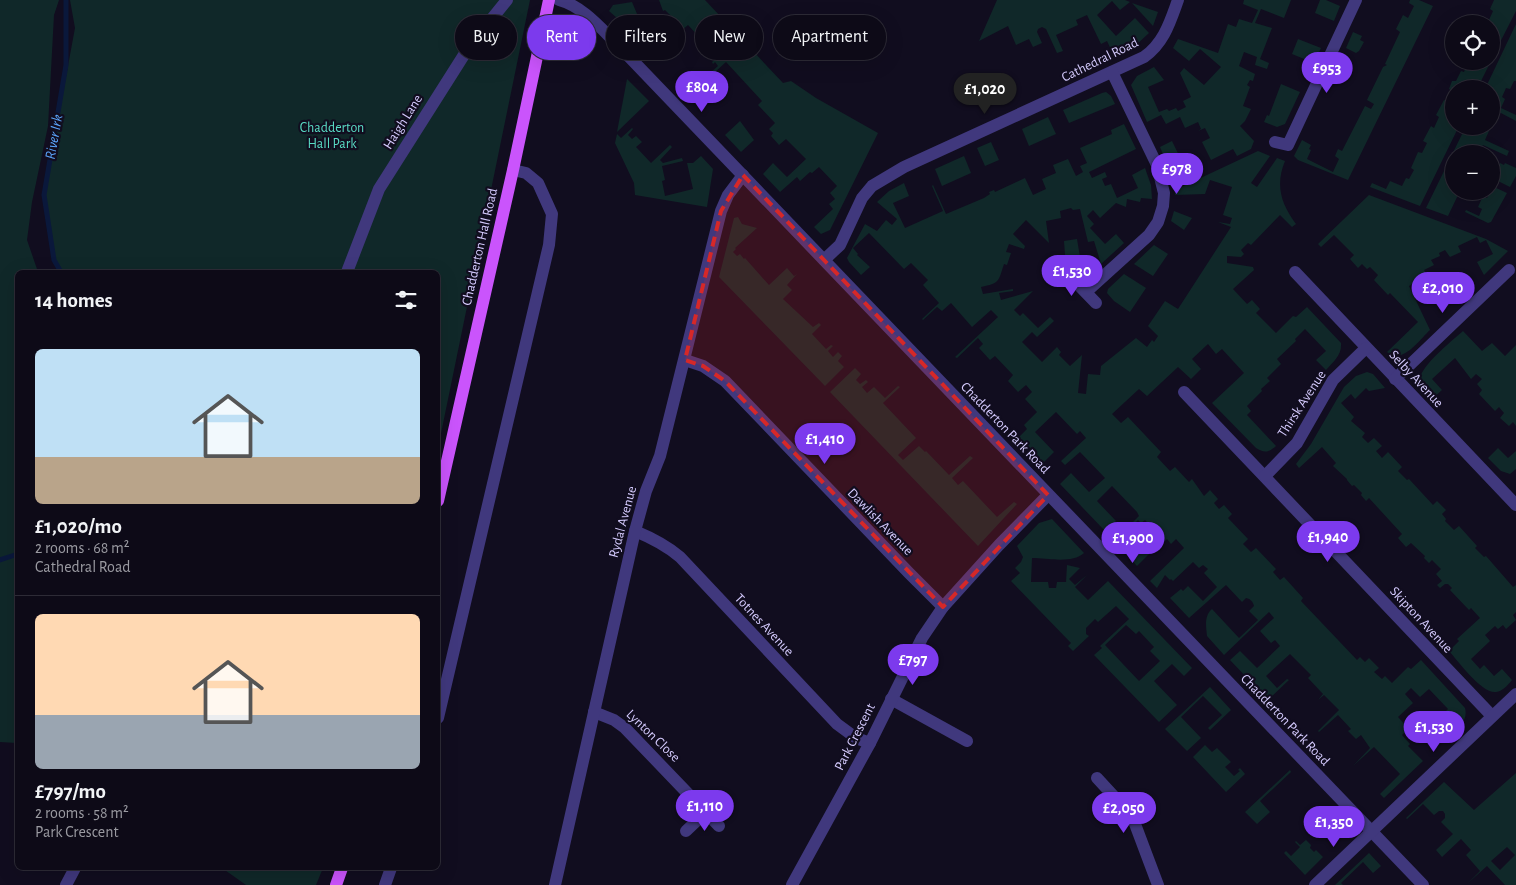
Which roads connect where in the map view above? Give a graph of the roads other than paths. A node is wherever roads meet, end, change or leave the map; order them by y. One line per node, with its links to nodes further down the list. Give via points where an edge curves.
1 (507, 0): 11 (street, Haigh Lane, via 469,47 379,189)
2 (549, 0): 8 (main road, Chadderton Hall Road)
3 (559, 0): 9 (street, Chadderton Park Road, via 568,2 595,21)
4 (1178, 0): 6 (street, Cathedral Road, via 1167,31 1157,46 1144,57)
5 (1356, 0): 7 (street, via 1288,146)
6 (1112, 72): 10 (street, Cathedral Road, via 904,166 877,182 862,198 840,245); 15 (street, via 1157,165 1164,193 1163,206 1149,235)
7 (1275, 142)
8 (513, 170): 23 (main road, Chadderton Hall Road); 31 (street, via 526,173 538,183 552,214 549,245)
9 (743, 175): 10 (street, Chadderton Park Road); 18 (street, Rydal Avenue, via 721,211)
10 (824, 260): 24 (street, Chadderton Park Road)
11 (348, 270)
12 (1509, 270): 19 (street)
13 (1295, 272): 17 (street, Selby Avenue)
14 (1067, 273): 15 (street)
15 (1086, 292): 16 (street)
16 (1096, 303)
17 (1366, 348): 19 (street, Selby Avenue); 21 (street, Thirsk Avenue, via 1333,380 1297,443)
18 (685, 360): 27 (street, Rydal Avenue, via 660,456); 28 (street, Dawlish Avenue, via 703,366 725,381)
19 (1395, 378): 25 (street, Selby Avenue)
20 (1184, 392): 21 (street, Skipton Avenue)
21 (1265, 476): 33 (street, Skipton Avenue)
22 (1516, 486): 25 (street)
23 (440, 492)
24 (1048, 495): 28 (street, Park Crescent); 40 (street, Chadderton Park Road)
25 (1506, 495): 26 (street, Selby Avenue)
26 (1516, 505)
27 (634, 531): 32 (street, Rydal Avenue); 35 (street, Totnes Avenue, via 655,539 680,557 837,724 851,735)
28 (943, 607): 30 (street, Park Crescent, via 922,638)
29 (1516, 694): 33 (street)
30 (891, 699): 34 (street); 35 (street, Park Crescent)
31 (440, 709)
32 (594, 712): 37 (street, Lynton Close, via 626,728); 47 (street, Rydal Avenue)
33 (1492, 716): 40 (street)
34 (967, 741)
35 (870, 743): 48 (street, Park Crescent)
36 (1097, 778): 49 (street, via 1132,816)
37 (706, 812): 38 (street, Lynton Close); 39 (street)
38 (720, 826)
39 (686, 831)
40 (1372, 832): 50 (street); 51 (street, Chadderton Park Road)
41 (74, 870): 44 (street)
42 (341, 870): 45 (main road)
43 (390, 870): 46 (street)
44 (66, 885)
45 (336, 885)
46 (385, 885)
47 (555, 885)
48 (792, 885)
49 (1158, 885)
50 (1315, 885)
51 (1423, 885)

